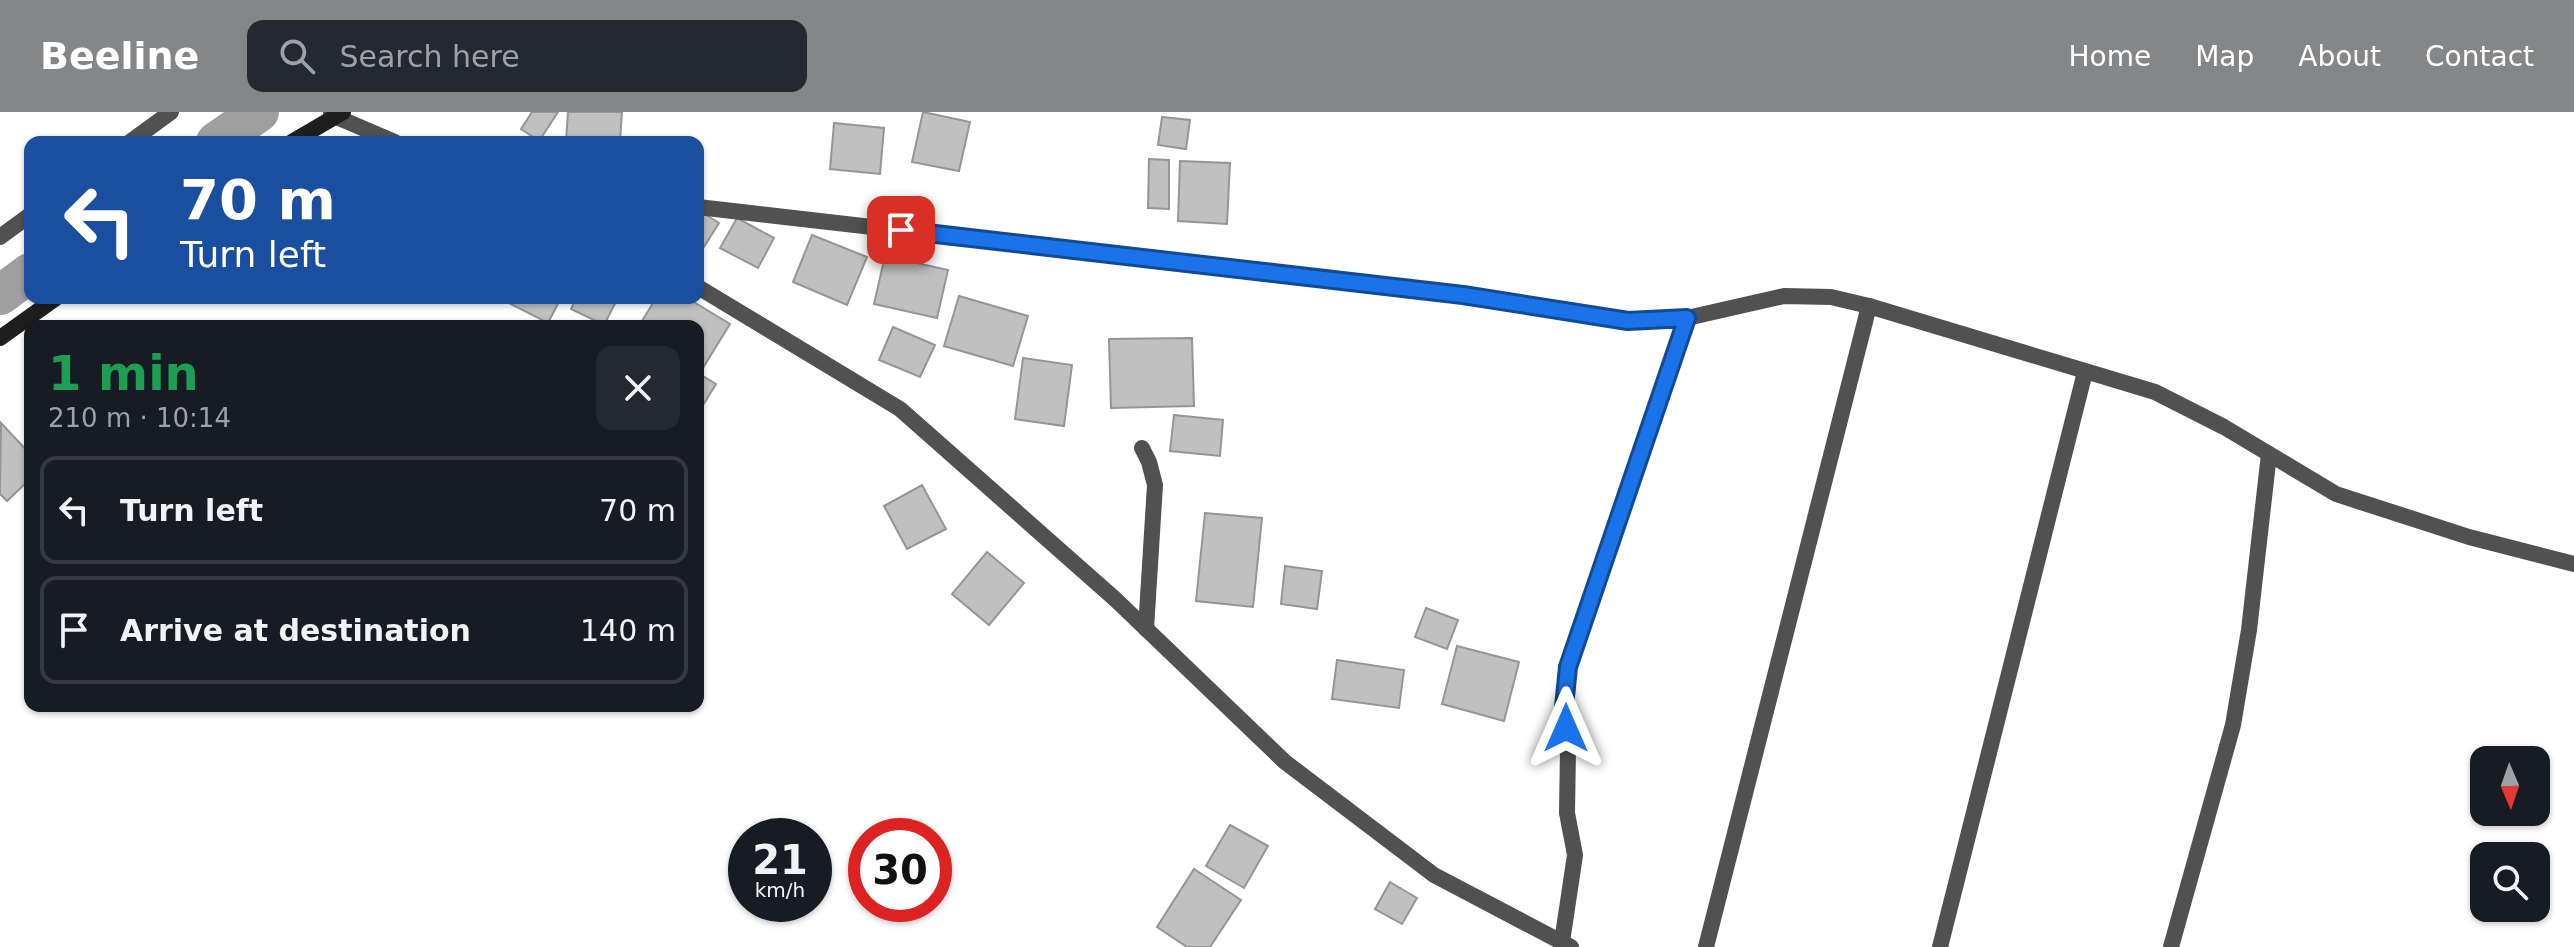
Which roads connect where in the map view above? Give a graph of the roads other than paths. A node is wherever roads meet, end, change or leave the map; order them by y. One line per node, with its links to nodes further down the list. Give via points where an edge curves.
1 (171, 112): 3 (street)
2 (336, 113): 4 (street); 5 (street)
3 (138, 136)
4 (301, 136)
5 (383, 136)
6 (704, 208): 12 (street, via 1463,295 1628,321)
7 (24, 219): 8 (street)
8 (0, 237)
9 (704, 291): 20 (street, via 900,409)
10 (48, 304): 13 (street)
11 (1869, 306): 12 (street, via 1831,297 1784,296); 16 (street); 22 (street)
12 (1687, 318): 21 (street, via 1568,667 1567,813 1575,855)
13 (25, 320)
14 (24, 321): 15 (street)
15 (0, 338)
16 (2085, 372): 18 (street, via 2155,392); 23 (street)
17 (1142, 448): 20 (street, via 1155,485)
18 (2269, 454): 19 (street, via 2336,494); 24 (street, via 2233,725)
19 (2574, 564)
20 (1146, 629): 21 (street, via 1285,762 1434,875)
21 (1566, 945)
22 (1706, 947)
23 (1940, 947)
24 (2171, 947)

